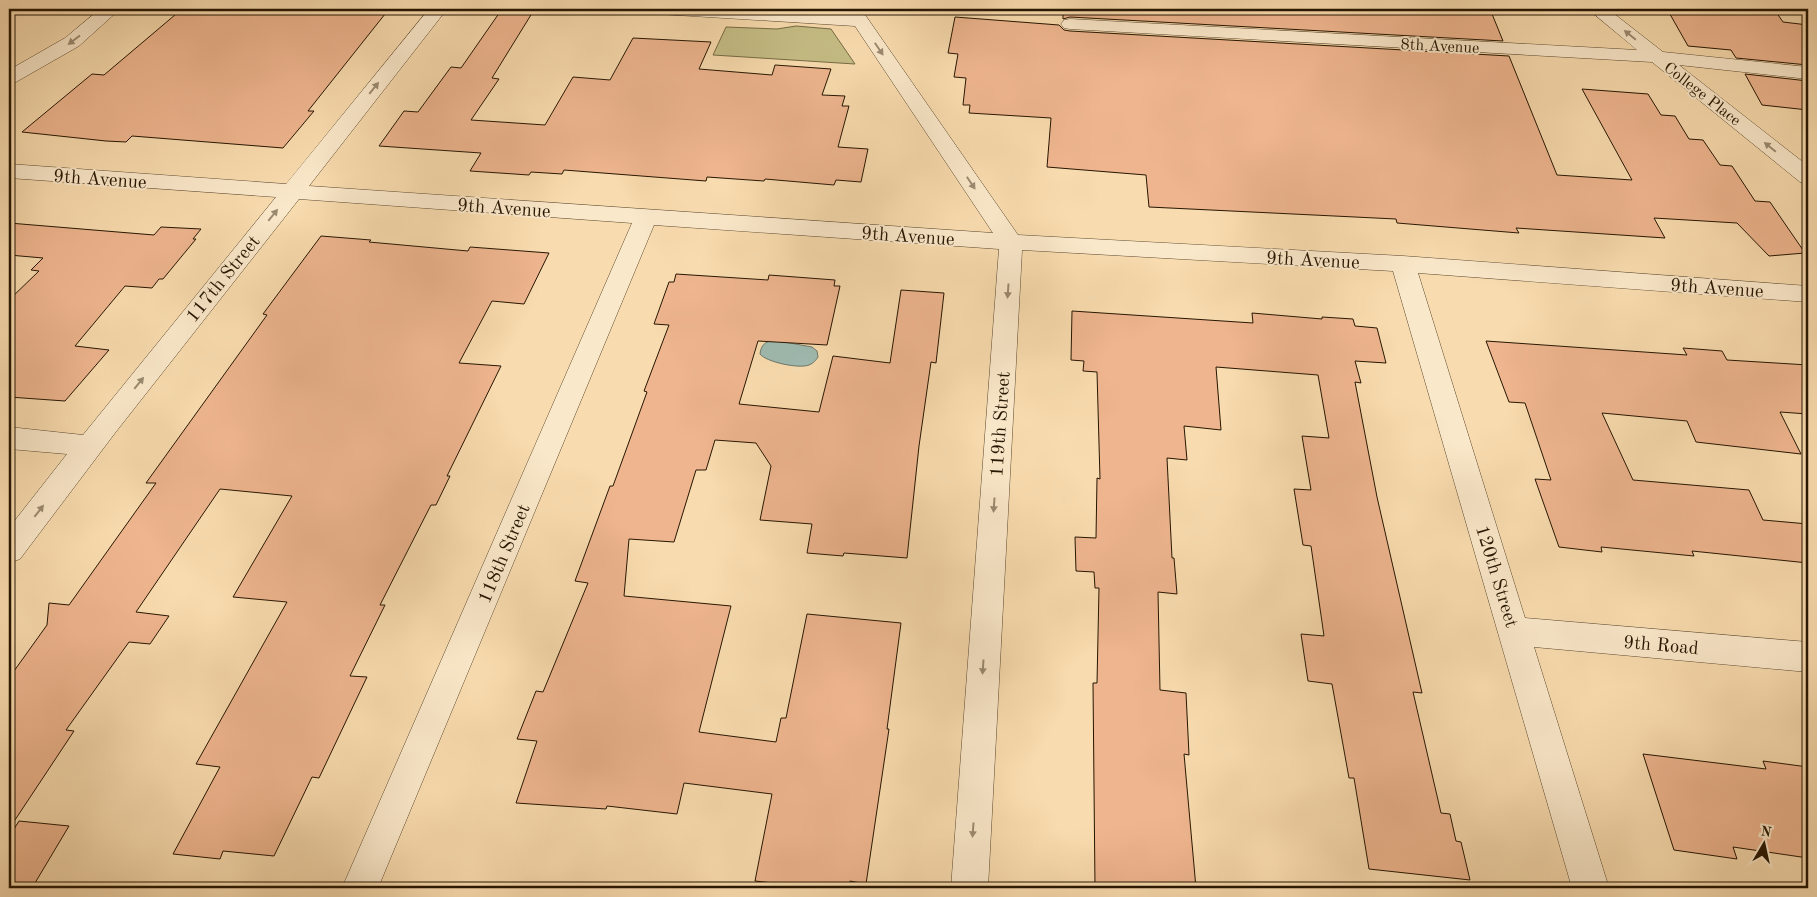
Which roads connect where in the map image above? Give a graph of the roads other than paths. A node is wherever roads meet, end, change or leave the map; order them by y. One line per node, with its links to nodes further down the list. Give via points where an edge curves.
1 (111, 9): 9 (street, one-way to 9, via 72,42)
2 (438, 9): 14 (street, 117th Street, one-way to 2)
3 (659, 9): 5 (street)
4 (1598, 9): 7 (street, College Place, one-way to 4)
5 (856, 15): 16 (street, one-way to 16)
6 (1070, 24): 7 (street, 8th Avenue)
7 (1657, 57): 10 (street, 8th Avenue); 13 (street, College Place, one-way to 7)
8 (9, 61): 9 (street)
9 (39, 63): 11 (street)
10 (1808, 73)
11 (9, 78)
12 (9, 171): 14 (street, 9th Avenue)
13 (1808, 177)
14 (291, 192): 15 (street, 9th Avenue); 20 (street, 117th Street, one-way to 14)
15 (646, 217): 16 (street, 9th Avenue); 24 (street, 118th Street)
16 (1011, 242): 17 (street, 9th Avenue); 25 (street, 119th Street, one-way to 25)
17 (1403, 264): 18 (street, 9th Avenue); 22 (street, 120th Street)
18 (1808, 294)
19 (9, 438): 20 (street)
20 (90, 446): 21 (street, 117th Street, one-way to 20)
21 (9, 550)
22 (1514, 631): 23 (street, 9th Road); 26 (street, 120th Street)
23 (1808, 657)
24 (360, 888)
25 (969, 888)
26 (1590, 888)

